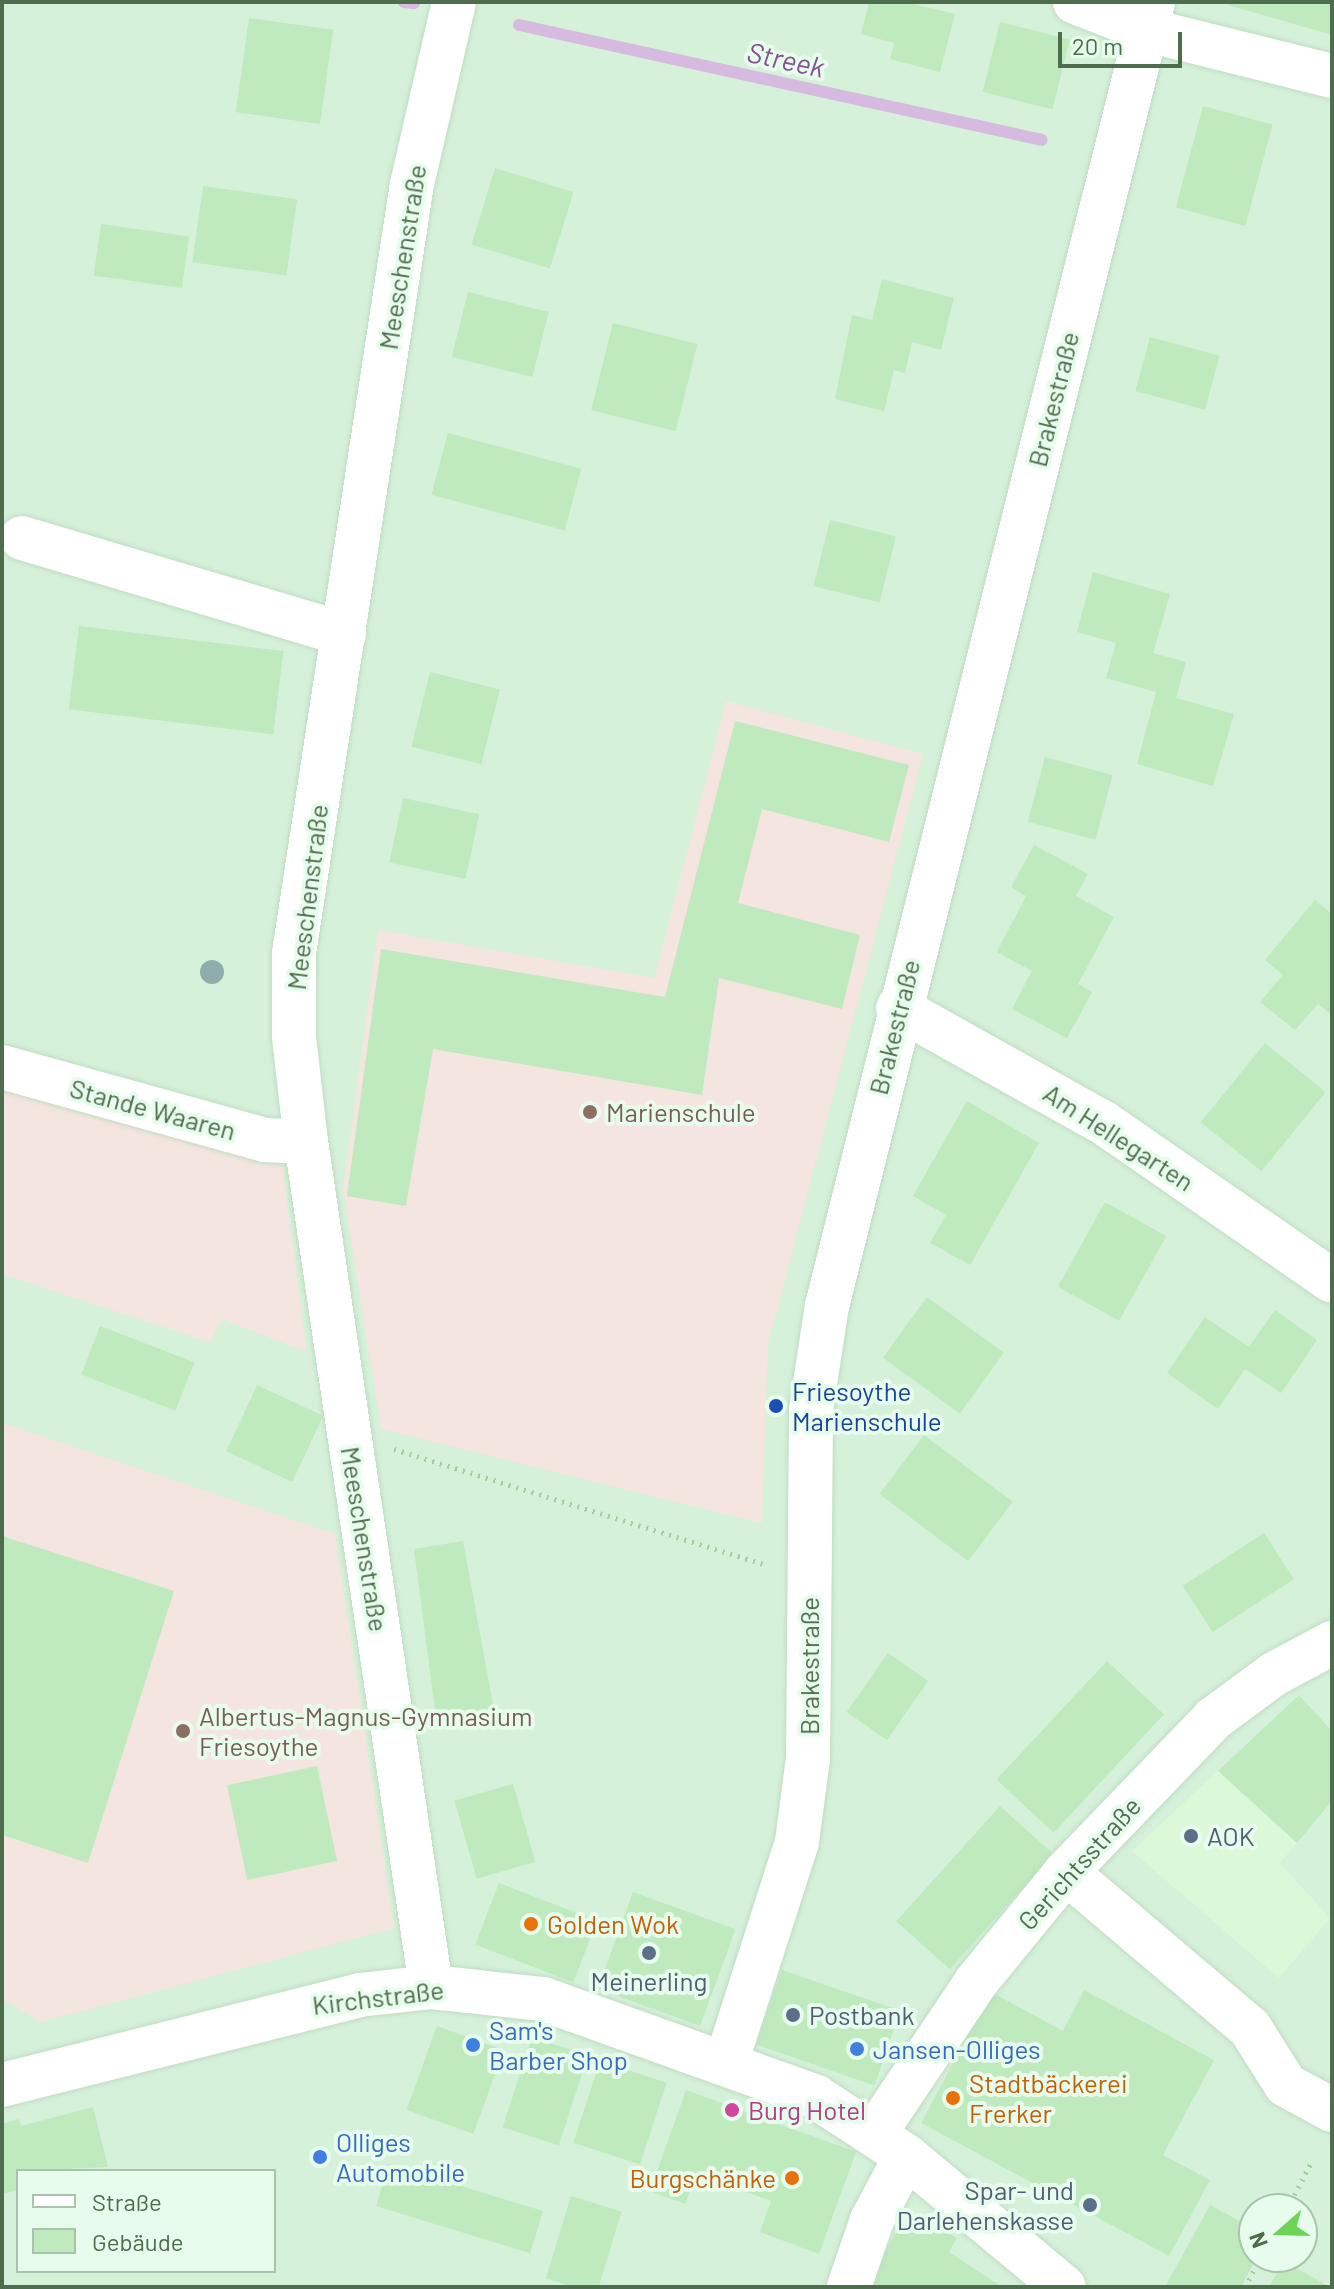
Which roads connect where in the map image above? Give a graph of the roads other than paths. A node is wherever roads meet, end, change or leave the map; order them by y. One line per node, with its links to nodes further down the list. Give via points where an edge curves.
1 (454, 2): 6 (street, Meeschenstraße, via 412,184)
2 (1075, 2): 3 (street)
3 (1150, 16): 4 (street); 7 (street, Brakestraße)
4 (1332, 76)
5 (22, 538): 6 (street)
6 (344, 634): 9 (street, Meeschenstraße, via 294,953 294,1036)
7 (898, 1008): 10 (street, Am Hellegarten, via 1104,1123); 14 (street, Brakestraße, via 827,1306 811,1410 808,1759 797,1842)
8 (2, 1067): 9 (street, Stande Waaren, via 265,1140)
9 (306, 1142): 13 (street, Meeschenstraße)
10 (1332, 1281)
11 (1332, 1643): 12 (street, Gerichtsstraße, via 1274,1674 1213,1719)
12 (1066, 1872): 16 (street, via 1250,2028 1286,2085); 17 (street, Gerichtsstraße, via 976,1982)
13 (431, 1987): 14 (street, Kirchstraße, via 543,1999); 15 (street, Kirchstraße, via 266,2015)
14 (726, 2063): 17 (street, Kirchstraße, via 816,2097)
15 (2, 2085)
16 (1332, 2110)
17 (890, 2144): 18 (street, Gerichtsstraße); 19 (street, Kirchstraße)
18 (849, 2287)
19 (1064, 2287)

